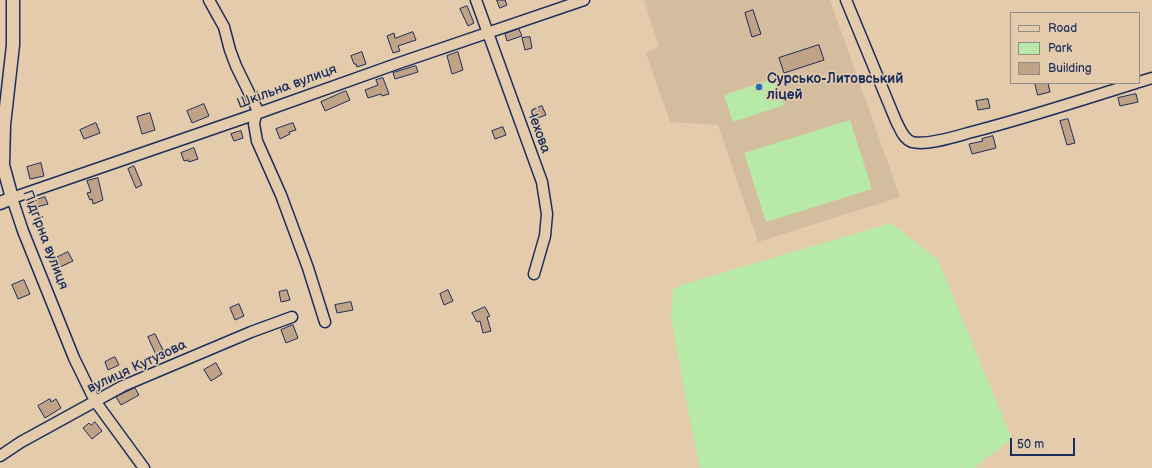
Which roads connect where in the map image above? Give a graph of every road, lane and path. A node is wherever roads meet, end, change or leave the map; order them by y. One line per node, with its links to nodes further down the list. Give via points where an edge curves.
1 (13, 0): 11 (street, Підгірна вулиця, via 13,45 4,124 3,164)
2 (209, 0): 10 (street, via 224,27 234,61)
3 (476, 0): 6 (street, Чехова)
4 (584, 0): 6 (street, Шкільна вулиця)
5 (846, 0): 9 (street, via 885,96 905,138 912,142 947,139 997,126)
6 (488, 34): 10 (street, Шкільна вулиця); 13 (street, Чехова, via 542,182 547,214 545,236)
7 (1152, 78): 8 (street)
8 (1140, 82)
9 (1133, 84)
10 (258, 114): 11 (street, Шкільна вулиця); 15 (street, via 254,124 257,141 281,195)
11 (12, 198): 12 (street, Шкільна вулиця); 16 (street, Підгірна вулиця, via 74,358)
12 (0, 203)
13 (534, 274)
14 (292, 317): 16 (street, вулиця Кутузова, via 170,365 122,386)
15 (325, 322)
16 (96, 401): 17 (street, вулиця Кутузова); 18 (street, Підгірна вулиця)
17 (0, 456)
18 (144, 468)

